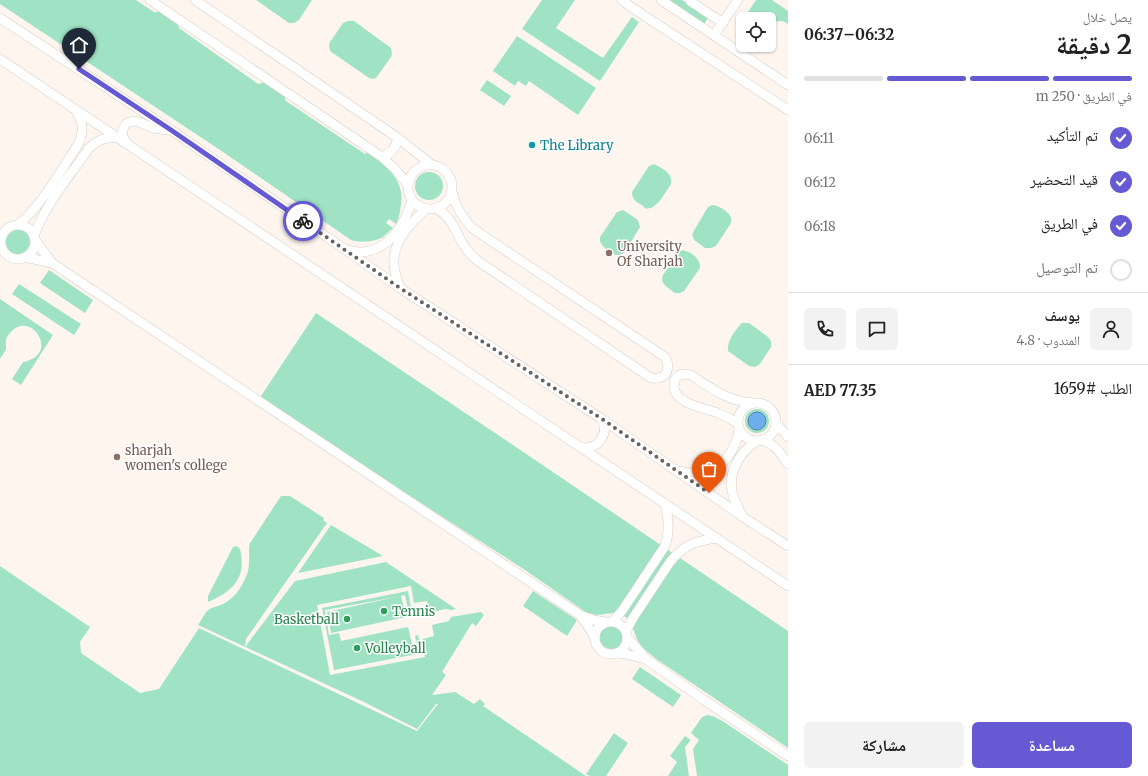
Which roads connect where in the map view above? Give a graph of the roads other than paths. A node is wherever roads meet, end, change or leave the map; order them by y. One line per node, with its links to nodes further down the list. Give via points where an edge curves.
1 (150, 0): 18 (street)
2 (195, 0): 16 (street)
3 (622, 0): 13 (street)
4 (661, 0): 9 (street)
5 (738, 0): 8 (street)
6 (690, 1): 8 (street)
7 (0, 18): 14 (street)
8 (723, 23): 9 (street)
9 (714, 36): 11 (street)
10 (0, 59): 12 (street)
11 (788, 85)
12 (75, 109): 15 (street); 20 (street, via 83,125 82,134)
13 (788, 110)
14 (171, 130): 17 (street, via 132,121 126,124 122,131); 31 (street)
15 (117, 137): 17 (street); 21 (street, via 96,142)
16 (398, 138): 18 (street, via 393,151); 19 (street)
17 (127, 144): 42 (street)
18 (382, 157): 22 (street)
19 (431, 164): 22 (street, via 413,172); 23 (street, via 443,168 448,173)
20 (63, 166): 21 (street); 28 (street, via 34,209)
21 (72, 172): 29 (street, via 43,214)
22 (407, 184): 24 (street)
23 (452, 192): 25 (street, via 443,205); 25 (street, via 454,202 464,220 472,228 665,357 668,362 666,373 656,379 651,378 478,261 465,248 453,224)
24 (412, 200): 26 (street); 27 (street)
25 (436, 208): 26 (street)
26 (426, 209): 27 (street)
27 (406, 224): 30 (street); 32 (street)
28 (18, 225): 29 (street, via 28,228); 33 (street, via 12,226 3,235 2,246 9,256)
29 (34, 238): 33 (street, via 33,250); 34 (street)
30 (384, 245): 31 (street, via 368,251); 32 (street)
31 (346, 250): 35 (street)
32 (395, 252): 35 (street, via 394,268)
33 (25, 258): 34 (street)
34 (52, 263): 54 (street)
35 (400, 288): 37 (street)
36 (754, 403): 38 (street, via 769,408); 39 (street, via 742,410 738,418); 39 (street, via 724,396 691,375 680,375 676,379 674,389 681,399 720,413)
37 (602, 419): 42 (street, via 605,427 604,436 591,448); 46 (street)
38 (776, 423): 40 (street); 41 (street, via 770,436)
39 (738, 427): 41 (street, via 742,435); 43 (street, via 735,445)
40 (788, 437)
41 (760, 441): 44 (street, via 777,448); 45 (street, via 745,451)
42 (582, 448): 47 (street)
43 (724, 461): 45 (street); 46 (street, via 704,472 689,473)
44 (788, 464)
45 (734, 467): 48 (street, via 733,495)
46 (675, 469): 48 (street)
47 (665, 504): 49 (street); 51 (street, via 669,529)
48 (743, 517): 50 (street)
49 (717, 538): 52 (street, via 700,540 686,546); 53 (street)
50 (788, 546)
51 (660, 555): 52 (street); 55 (street, via 622,611)
52 (670, 562): 56 (street, via 633,618)
53 (788, 586)
54 (580, 615): 55 (street); 57 (street)
55 (609, 622): 56 (street, via 620,625); 57 (street, via 601,624)
56 (626, 634): 58 (street, via 627,642 621,651); 59 (street)
57 (595, 638): 58 (street, via 596,644 604,653)
58 (616, 653): 59 (street)
59 (646, 659): 60 (street)
60 (788, 756)

